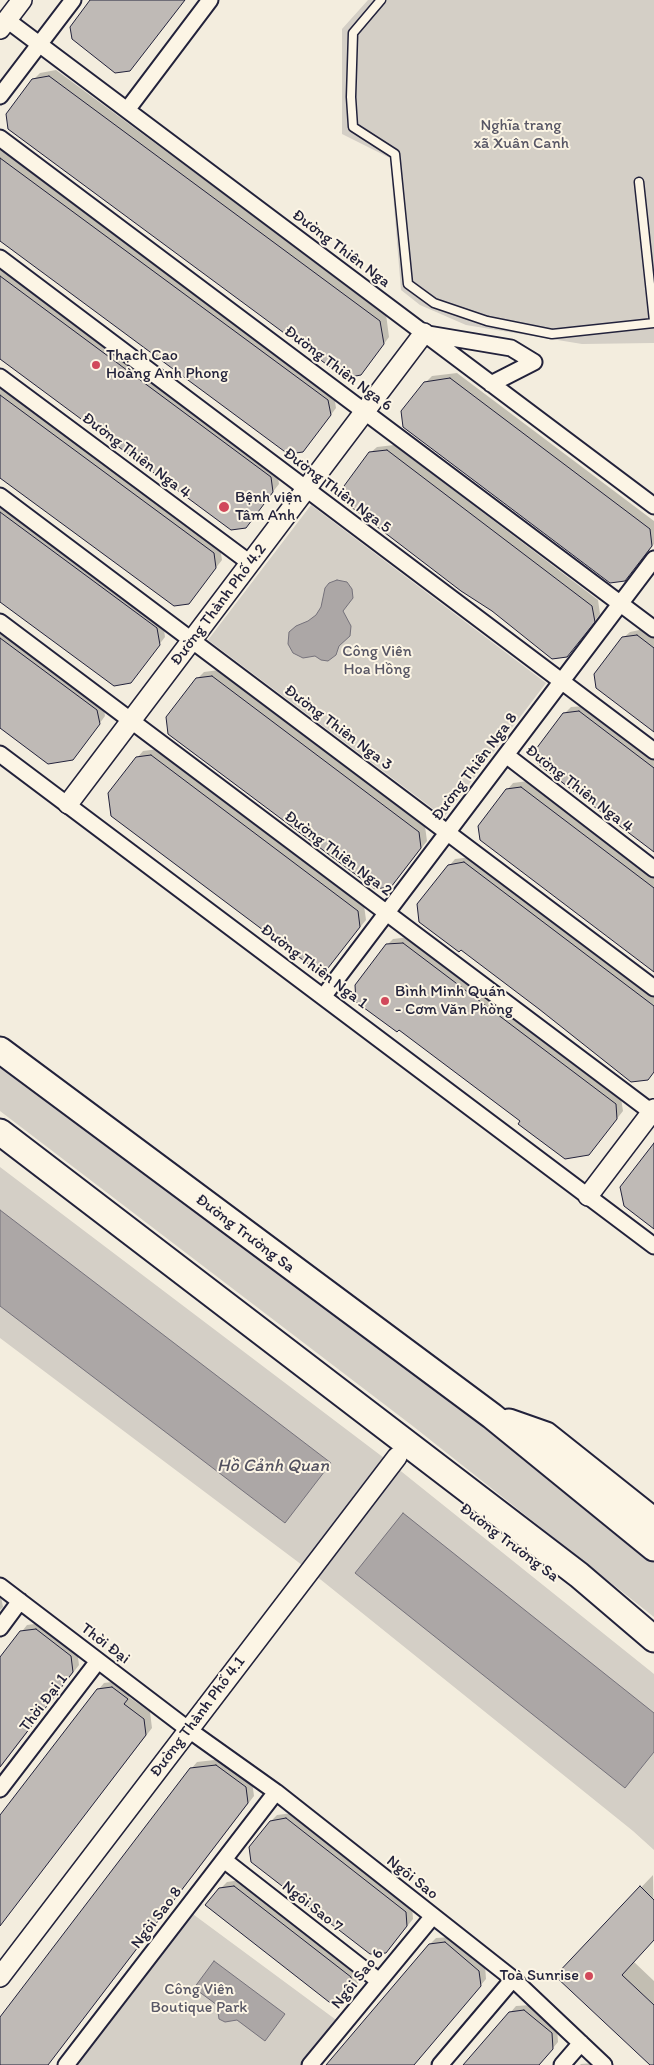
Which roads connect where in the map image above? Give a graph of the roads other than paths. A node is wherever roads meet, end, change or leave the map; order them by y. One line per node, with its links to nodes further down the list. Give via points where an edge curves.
1 (22, 0): 5 (street)
2 (73, 0): 6 (street)
3 (210, 0): 8 (street)
4 (381, 0): 12 (lane, via 353,33 353,127 395,154 408,284 434,303 487,320 552,334)
5 (4, 24): 6 (street, Đường Thiên Nga)
6 (39, 44): 7 (street); 8 (street, Đường Thiên Nga)
7 (0, 96)
8 (127, 110): 13 (street, Đường Thiên Nga)
9 (0, 138): 16 (street, Đường Thiên Nga 6)
10 (639, 182): 12 (lane)
11 (0, 258): 17 (street, Đường Thiên Nga 5)
12 (654, 322)
13 (424, 333): 15 (street, Đường Thiên Nga); 15 (street, via 511,348 534,362); 16 (street, Đường Thành Phố 4.2)
14 (0, 377): 21 (street, Đường Thiên Nga 4)
15 (491, 384): 19 (street, Đường Thiên Nga)
16 (365, 412): 17 (street, Đường Thành Phố 4.2); 22 (street, Đường Thiên Nga 6)
17 (306, 489): 21 (street, Đường Thành Phố 4.2); 26 (street, Đường Thiên Nga 5)
18 (0, 496): 25 (street, Đường Thiên Nga 3)
19 (654, 506)
20 (654, 559): 22 (street, Đường Thiên Nga 8)
21 (250, 563): 25 (street, Đường Thành Phố 4.2)
22 (620, 604): 24 (street, Đường Thiên Nga 6); 26 (street, Đường Thiên Nga 8)
23 (0, 622): 27 (street, Đường Thiên Nga 2)
24 (654, 629)
25 (192, 641): 27 (street, Đường Thành Phố 4.2); 32 (street, Đường Thiên Nga 3)
26 (561, 681): 28 (street, Đường Thiên Nga 5); 30 (street, Đường Thiên Nga 8)
27 (131, 720): 31 (street, Đường Thành Phố 4.2); 34 (street, Đường Thiên Nga 2)
28 (654, 751)
29 (0, 754): 31 (street, Đường Thiên Nga 1)
30 (506, 755): 32 (street, Đường Thiên Nga 8); 33 (street, Đường Thiên Nga 4)
31 (68, 804): 36 (street, Đường Thiên Nga 1)
32 (447, 833): 34 (street, Đường Thiên Nga 8); 35 (street, Đường Thiên Nga 3)
33 (654, 869)
34 (387, 913): 36 (street, Đường Thiên Nga 8); 38 (street, Đường Thiên Nga 2)
35 (654, 988)
36 (324, 996): 42 (street, Đường Thiên Nga 1)
37 (0, 1050): 45 (highway, Đường Trường Sa)
38 (653, 1112): 42 (street)
39 (0, 1132): 41 (highway, Đường Trường Sa)
40 (0, 1152): 41 (highway, Đường Trường Sa, via 15,1163)
41 (64, 1181): 44 (highway, Đường Trường Sa)
42 (588, 1196): 43 (street, Đường Thiên Nga 1)
43 (654, 1246)
44 (256, 1328): 46 (highway, Đường Trường Sa, via 292,1375); 52 (highway, Đường Trường Sa, via 580,1575)
45 (492, 1416): 47 (highway, Đường Trường Sa, via 546,1435); 48 (highway, Đường Trường Sa)
46 (397, 1457): 53 (highway, Đường Trường Sa); 55 (street, Đường Thành Phố 4.1)
47 (654, 1521)
48 (654, 1548)
49 (0, 1586): 50 (street, Thời Đại)
50 (20, 1601): 51 (street); 54 (street, Thời Đại)
51 (0, 1628)
52 (654, 1639)
53 (654, 1656)
54 (98, 1661): 55 (street, Thời Đại); 56 (street, Thời Đại 1)
55 (189, 1730): 57 (street, Ngôi Sao); 60 (street, Đường Thành Phố 4.1)
56 (0, 1789)
57 (276, 1792): 58 (street, Ngôi Sao 8); 59 (street, Ngôi Sao)
58 (224, 1860): 62 (street, Ngôi Sao 7); 64 (street, Ngôi Sao 8)
59 (433, 1916): 61 (street, Ngôi Sao); 62 (street, Ngôi Sao 6)
60 (3, 1965)
61 (513, 1979): 63 (street, Ngôi Sao); 66 (street)
62 (379, 1981): 65 (street, Ngôi Sao 6)
63 (581, 2043): 67 (street); 68 (street, Ngôi Sao)
64 (66, 2065)
65 (310, 2065)
66 (440, 2065)
67 (562, 2065)
68 (604, 2065)

